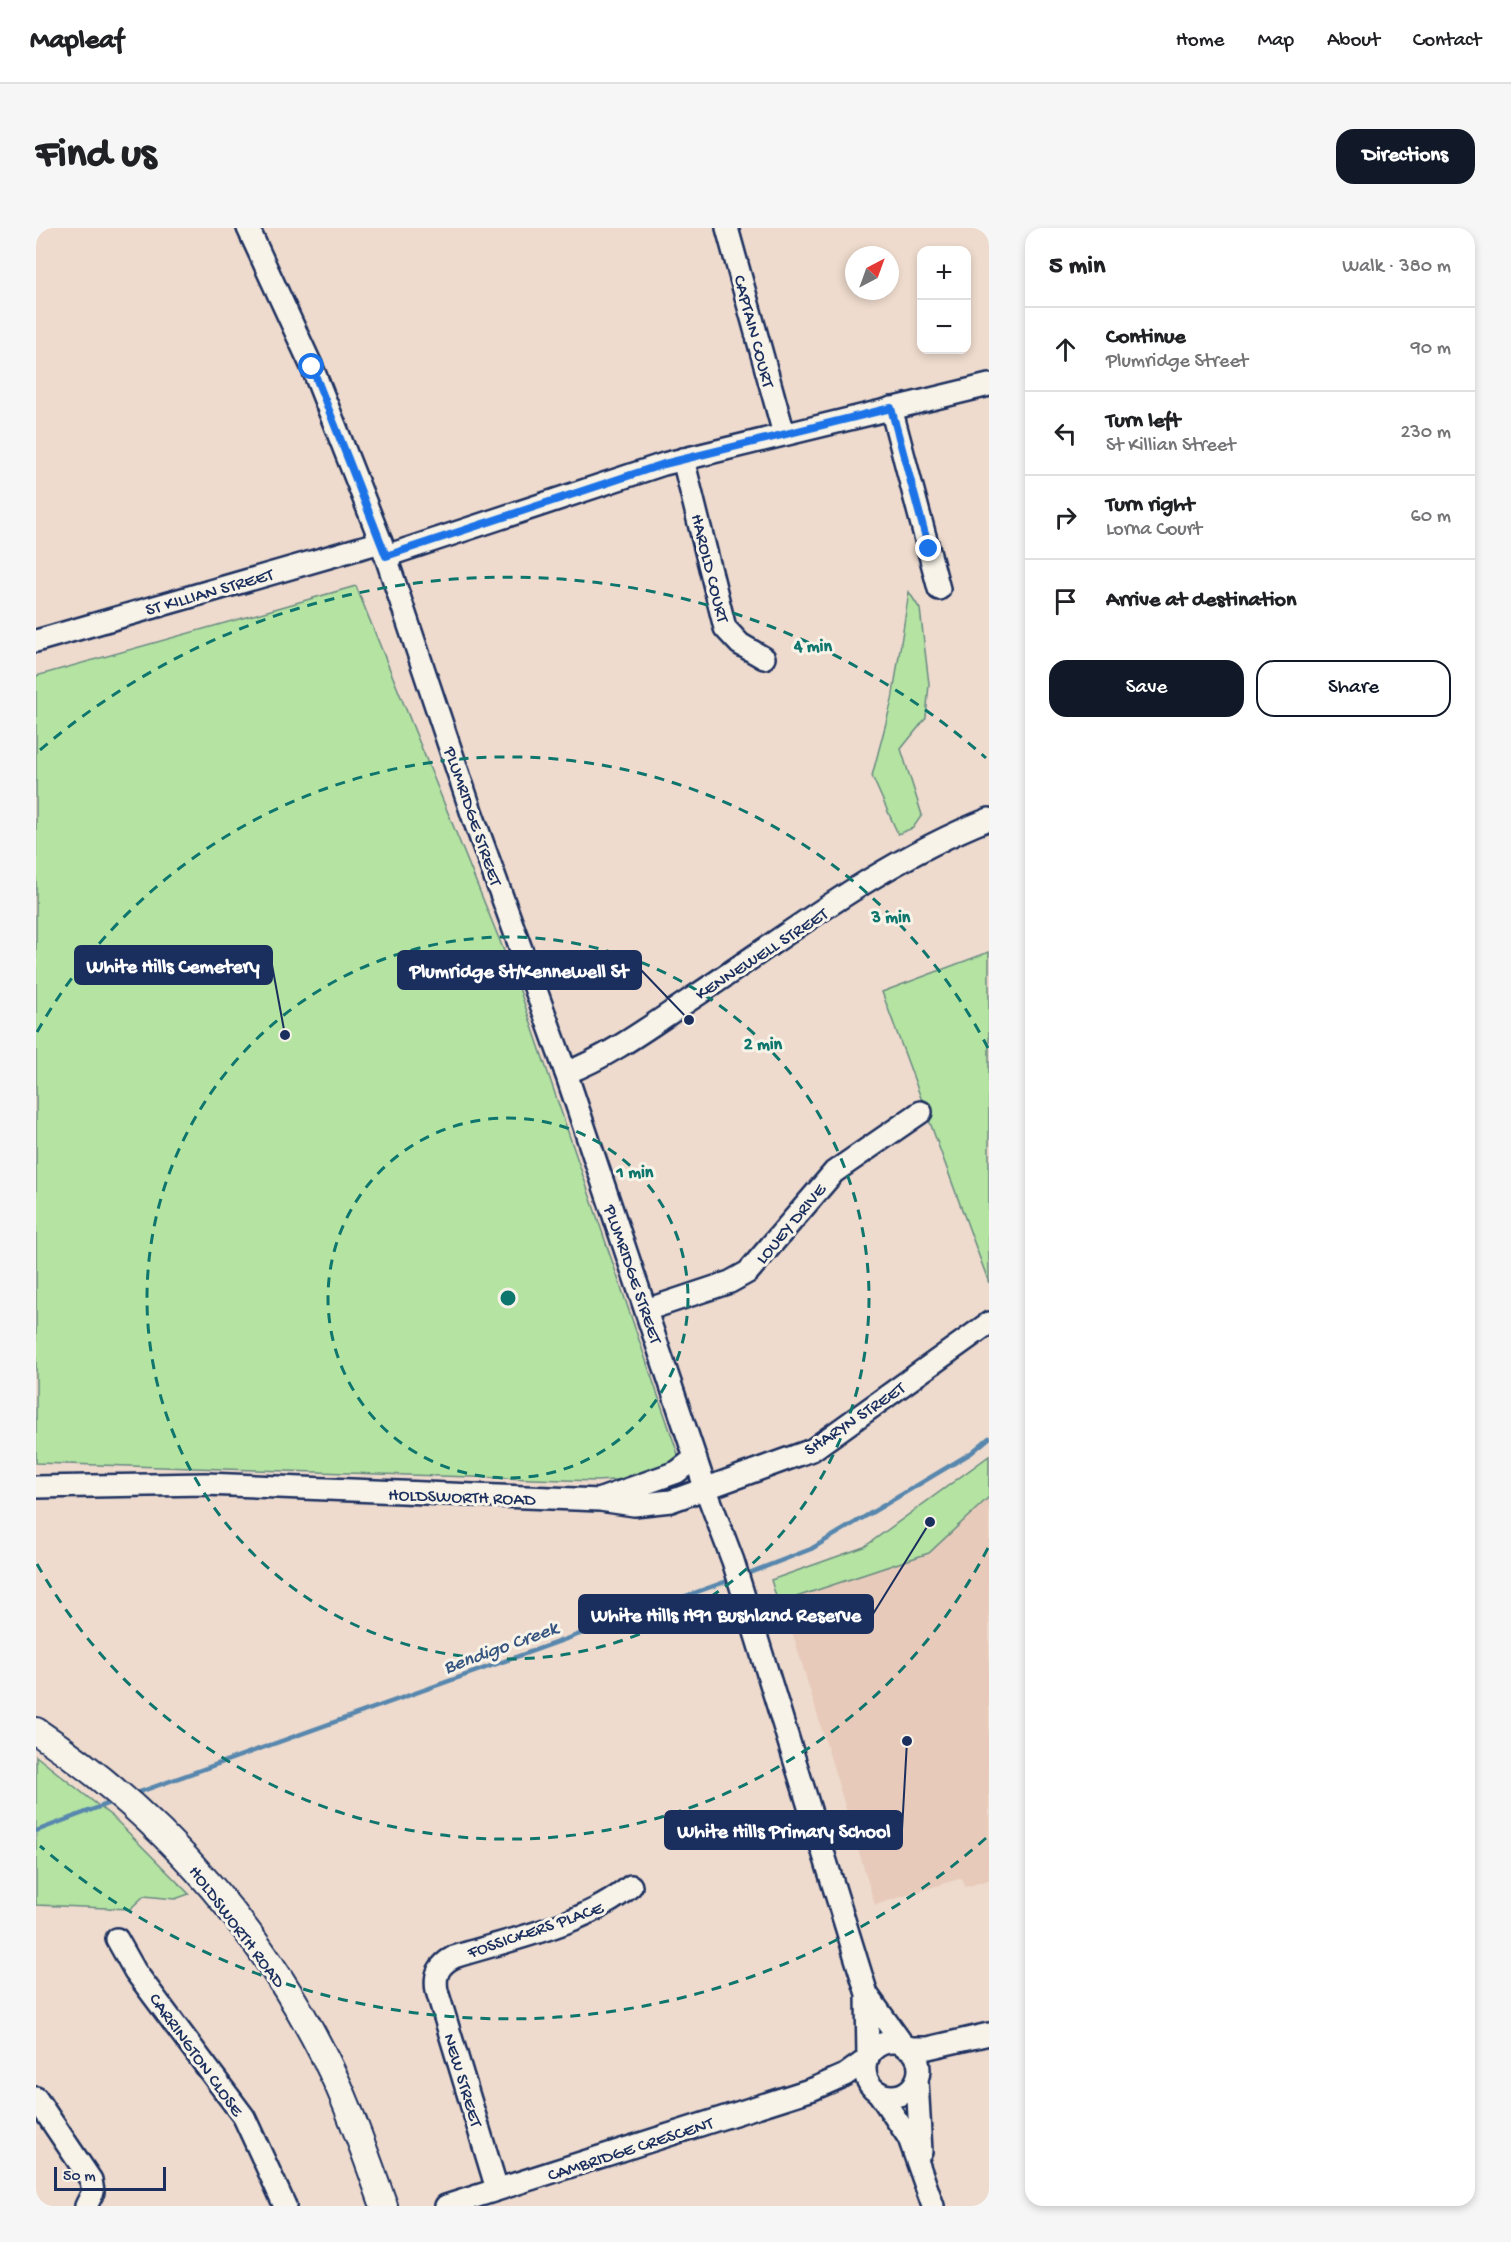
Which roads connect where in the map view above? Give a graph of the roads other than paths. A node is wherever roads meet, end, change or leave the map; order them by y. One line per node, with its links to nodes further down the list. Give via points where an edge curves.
1 (248, 228): 7 (street, PLUMRIDGE STREET, via 312,367)
2 (727, 228): 5 (street, CAPTAIN COURT)
3 (989, 386): 4 (street, ST KILLIAN STREET)
4 (891, 408): 5 (street, ST KILLIAN STREET); 8 (street)
5 (784, 434): 6 (street, ST KILLIAN STREET)
6 (683, 459): 7 (street, ST KILLIAN STREET); 10 (street, HAROLD COURT, via 725,628 740,644)
7 (384, 549): 9 (street, ST KILLIAN STREET); 12 (street, PLUMRIDGE STREET, via 472,814)
8 (939, 589)
9 (36, 641)
10 (764, 658)
11 (989, 819): 12 (street, KENNEWELL STREET, via 903,860 633,1037)
12 (566, 1073): 14 (street, PLUMRIDGE STREET)
13 (921, 1113): 14 (street, LOUEY DRIVE, via 834,1172 748,1272 730,1282)
14 (646, 1310): 16 (street, PLUMRIDGE STREET)
15 (989, 1323): 18 (street, SHARYN STREET, via 819,1446)
16 (695, 1458): 18 (street, PLUMRIDGE STREET); 19 (street, HOLDSWORTH ROAD, via 677,1472)
17 (36, 1487): 19 (street, HOLDSWORTH ROAD, via 205,1484)
18 (706, 1490): 19 (street, HOLDSWORTH ROAD, via 651,1505); 24 (street, PLUMRIDGE STREET, via 746,1600)
19 (600, 1500)
20 (36, 1731): 36 (main road, HOLDSWORTH ROAD, via 122,1796 177,1848 247,1931 301,2012 349,2110)
21 (631, 1886): 23 (street, FOSSICKERS PLACE, via 594,1911 454,1957)
22 (117, 1939): 35 (street, CARRINGTON CLOSE, via 135,1971 244,2117)
23 (438, 1970): 33 (street, NEW STREET, via 437,1991)
24 (867, 1994): 26 (street, PLUMRIDGE STREET); 27 (street, PLUMRIDGE STREET)
25 (980, 2036): 26 (street, via 928,2048); 28 (street, via 938,2061)
26 (906, 2047): 27 (street, via 883,2044); 28 (street, via 917,2062)
27 (867, 2059): 29 (street, CAMBRIDGE CRESCENT, via 845,2075); 30 (street, via 866,2077)
28 (917, 2079): 30 (street, via 902,2094); 32 (street)
29 (813, 2089): 30 (street, CAMBRIDGE CRESCENT, via 848,2086); 33 (street, CAMBRIDGE CRESCENT)
30 (877, 2092): 32 (street, via 909,2138)
31 (36, 2098): 34 (street, via 91,2180 93,2192)
32 (924, 2173): 38 (street)
33 (497, 2189): 37 (street, CAMBRIDGE CRESCENT)
34 (86, 2206)
35 (285, 2206)
36 (384, 2206)
37 (446, 2206)
38 (933, 2206)

